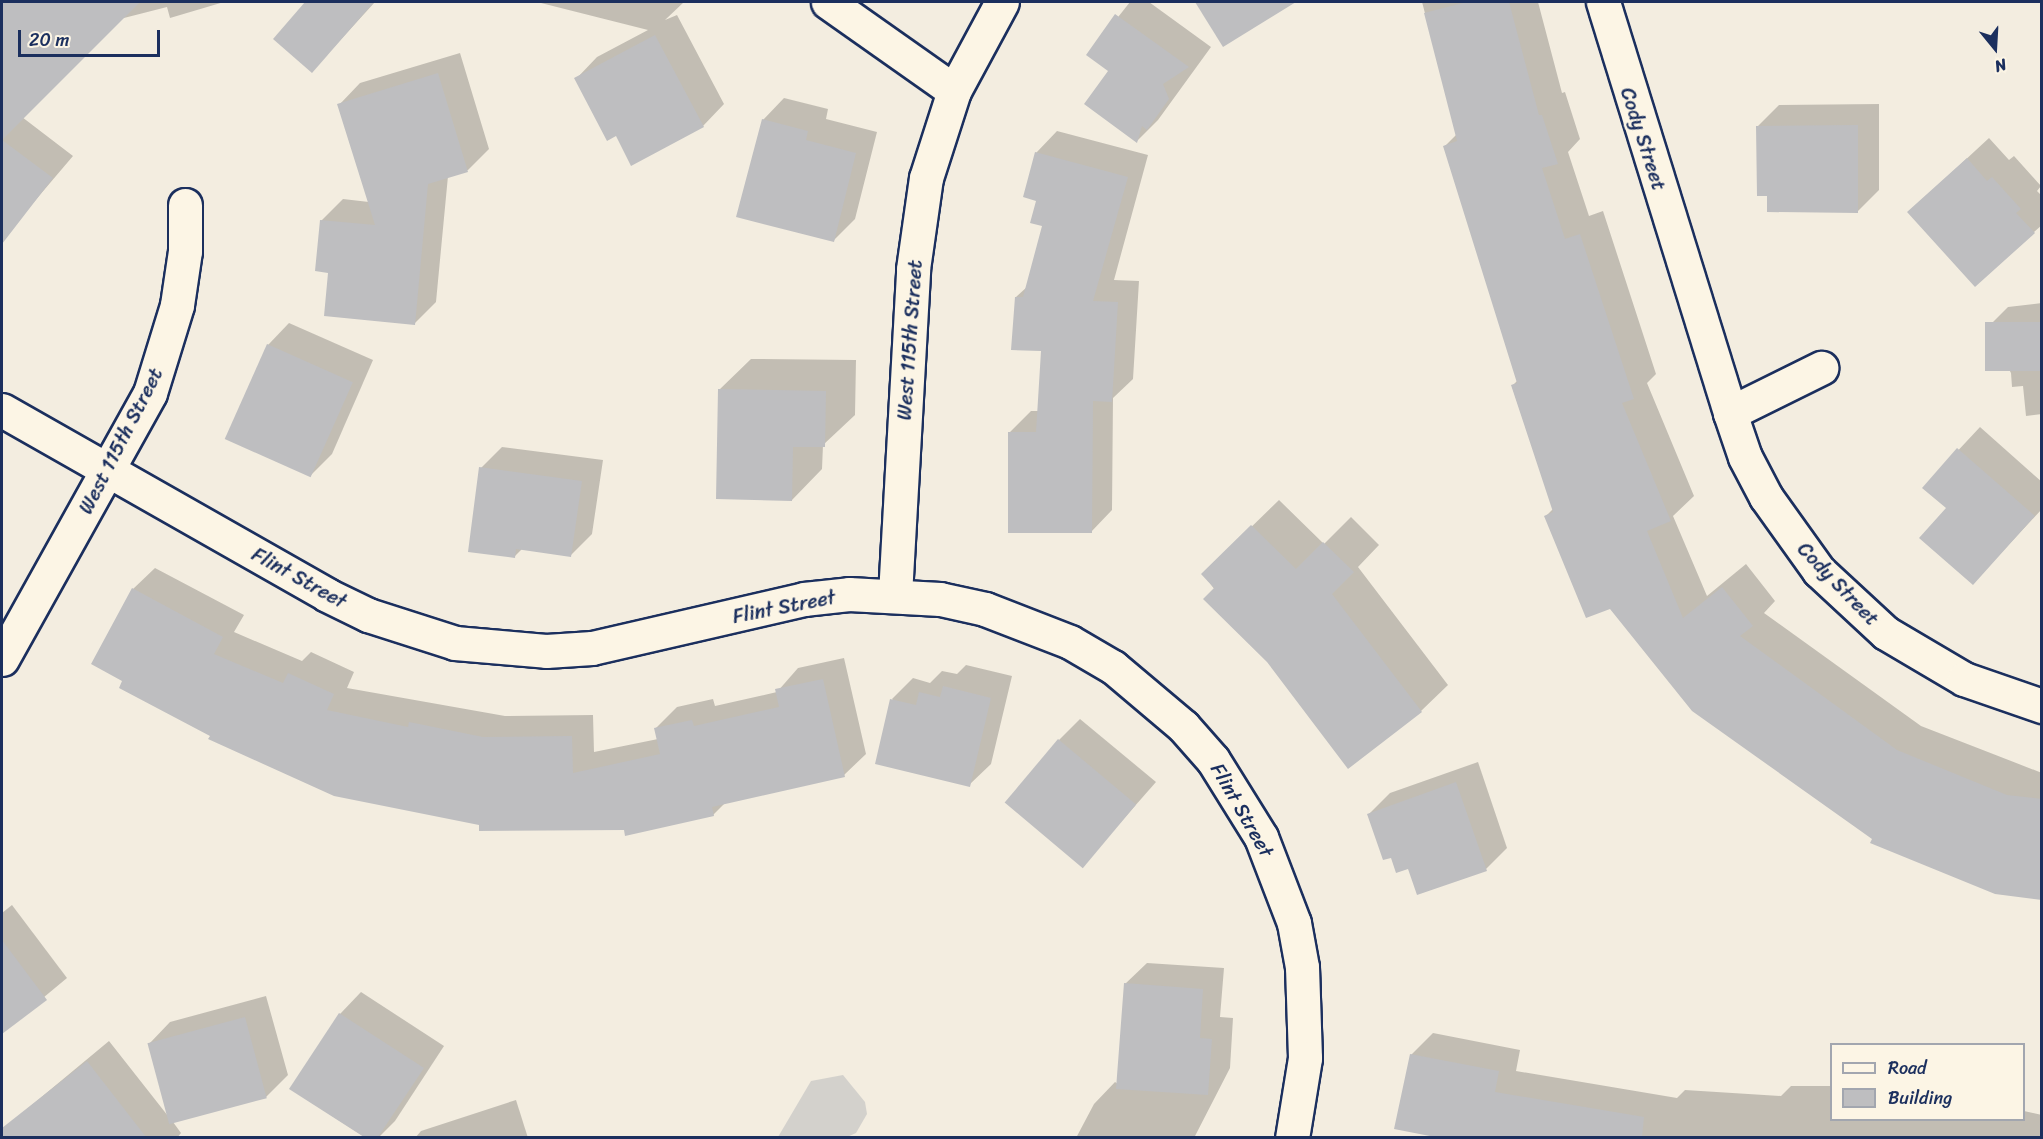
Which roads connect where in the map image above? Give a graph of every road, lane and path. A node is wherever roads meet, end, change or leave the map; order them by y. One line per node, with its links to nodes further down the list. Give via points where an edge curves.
1 (828, 2): 4 (street)
2 (1002, 2): 4 (street, West 115th Street)
3 (1603, 2): 8 (street, Cody Street)
4 (954, 91): 10 (street, West 115th Street, via 926,178 913,269)
5 (185, 206): 9 (street, West 115th Street, via 185,250 166,350 150,393)
6 (1821, 368): 8 (street)
7 (2, 410): 9 (street, Flint Street)
8 (1730, 413): 12 (street, Cody Street, via 1745,457 1772,507 1819,571 1851,604 1924,658 1964,679)
9 (108, 471): 10 (street, Flint Street, via 368,615 455,643 546,651 592,648 804,598); 11 (street, West 115th Street)
10 (895, 595): 13 (street, Flint Street, via 985,609 1070,642 1150,694 1213,759 1261,837 1293,922 1306,1013 1305,1058)
11 (2, 659)
12 (2042, 706)
13 (1292, 1137)

